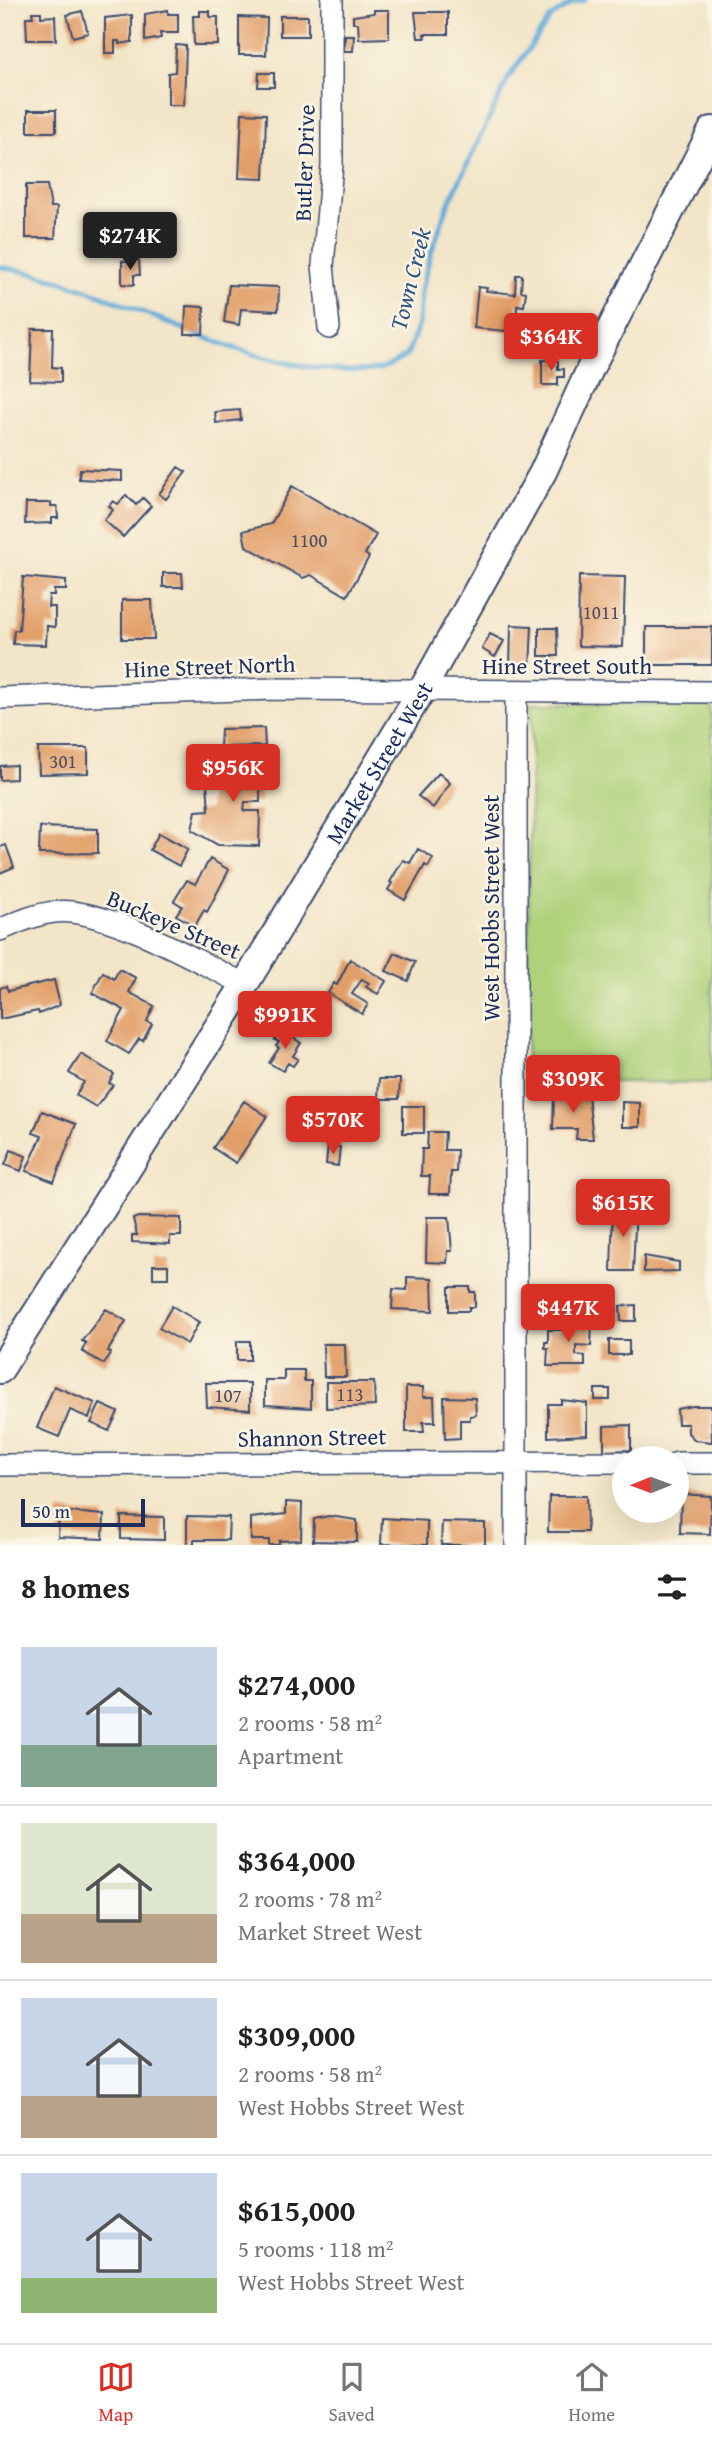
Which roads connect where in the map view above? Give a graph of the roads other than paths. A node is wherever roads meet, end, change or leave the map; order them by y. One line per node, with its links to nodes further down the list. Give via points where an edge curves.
1 (332, 0): 3 (street, Butler Drive, via 332,165 323,265)
2 (712, 130): 4 (main road, Market Street West, via 543,472)
3 (329, 328)
4 (422, 690): 5 (street, Hine Street South); 7 (street, Hine Street North, via 274,689); 9 (main road, Market Street West)
5 (516, 692): 6 (street, Hine Street South); 11 (street, West Hobbs Street West)
6 (712, 692)
7 (0, 698)
8 (0, 929): 9 (street, Buckeye Street, via 29,917 70,912 90,916 111,921)
9 (245, 984): 10 (main road, Market Street West)
10 (0, 1370)
11 (515, 1462): 12 (street, Shannon Street); 15 (street, Shannon Street); 16 (street, West Hobbs Street West)
12 (612, 1462)
13 (690, 1463): 14 (street)
14 (712, 1463)
15 (0, 1465)
16 (516, 1545)

